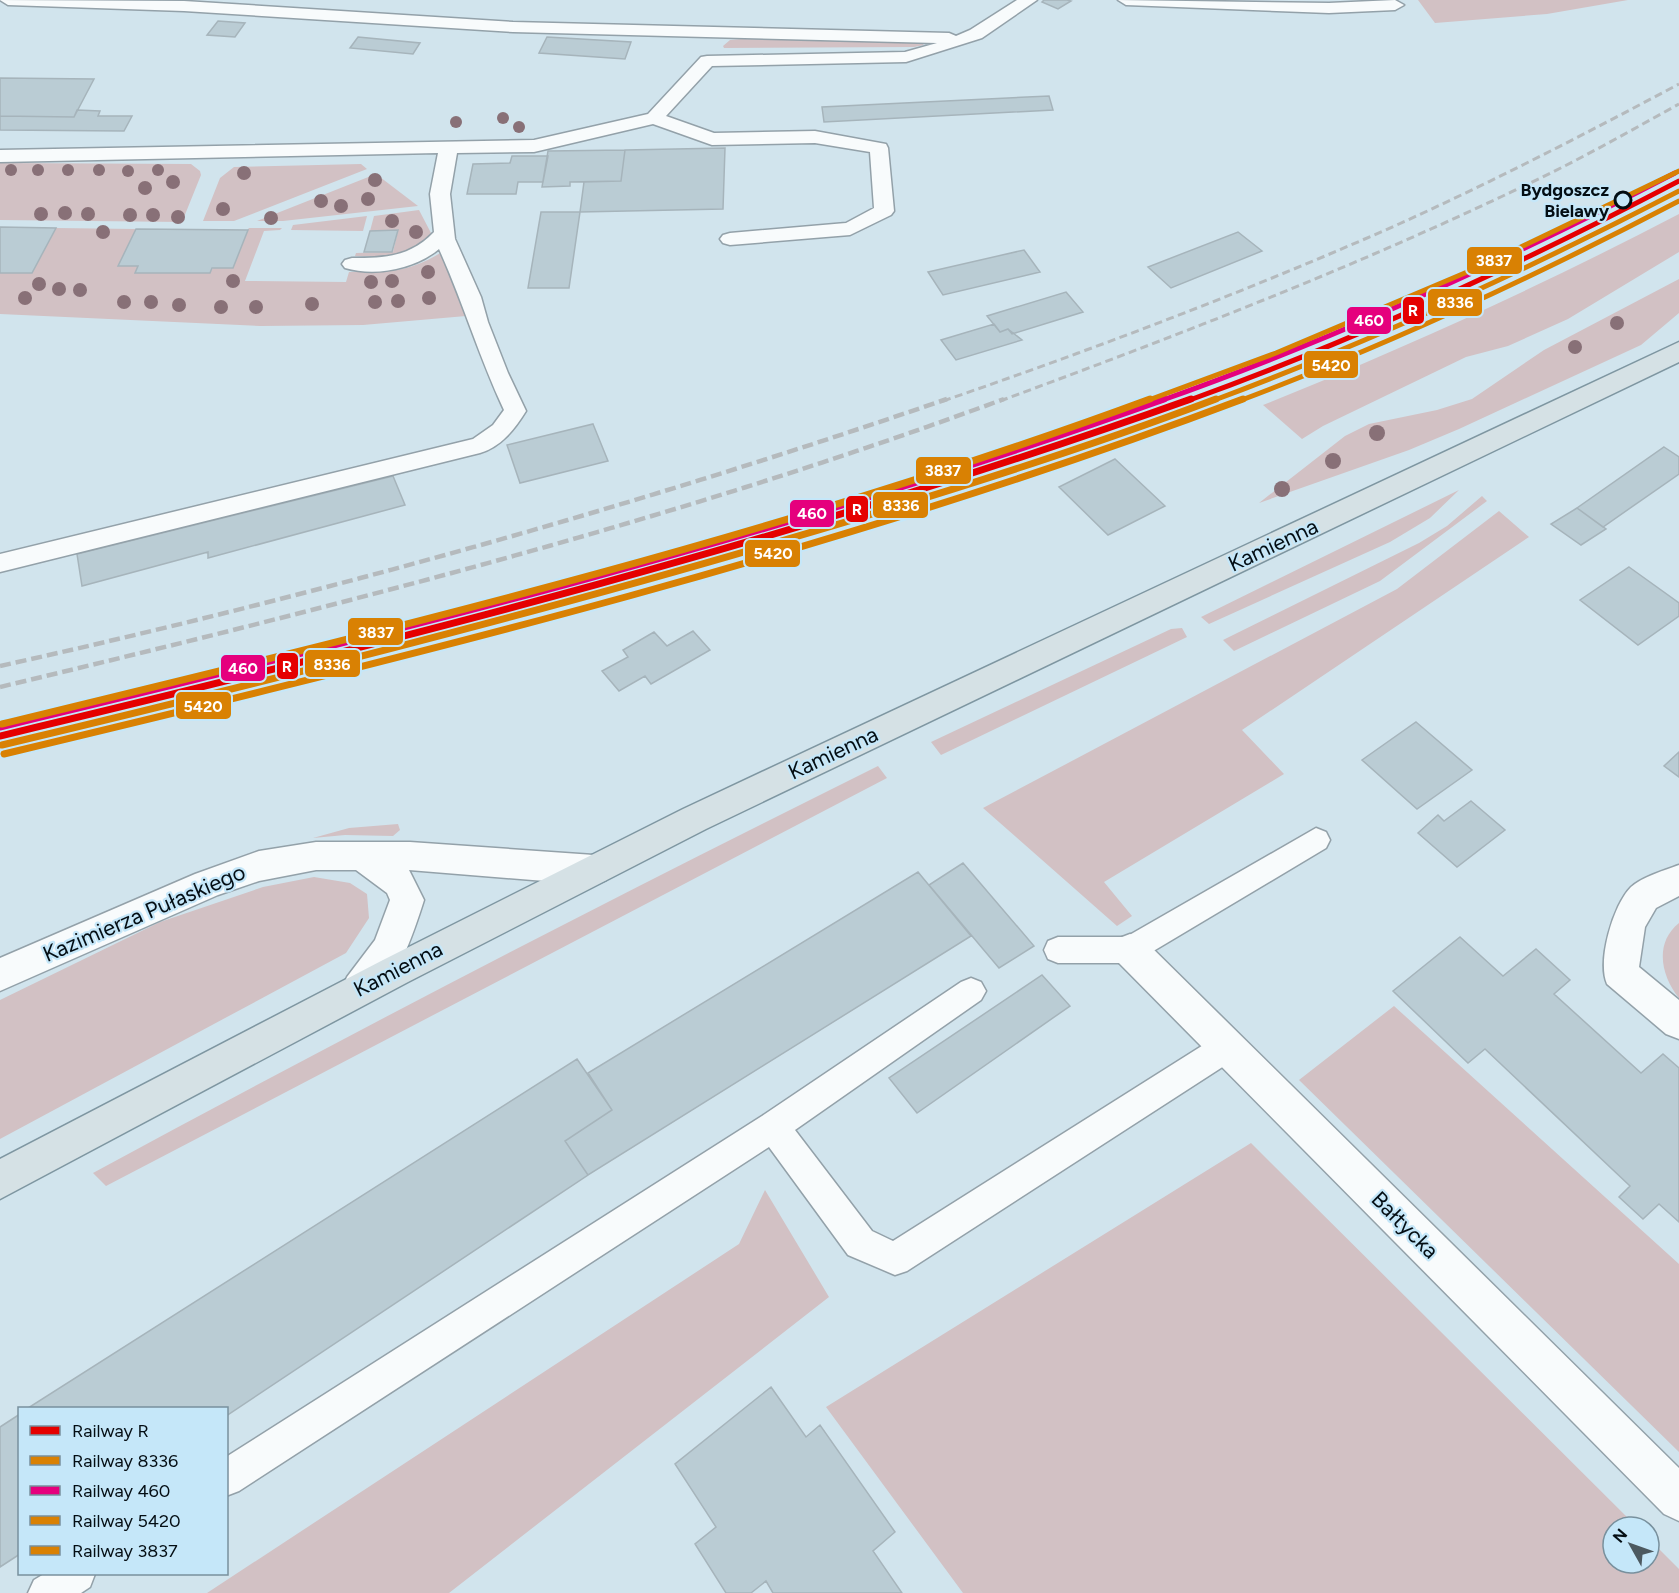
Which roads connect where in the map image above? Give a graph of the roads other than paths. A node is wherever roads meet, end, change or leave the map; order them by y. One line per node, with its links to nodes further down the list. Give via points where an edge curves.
1 (8, 0): 5 (lane, via 184,6 513,27 925,35)
2 (1029, 0): 5 (lane)
3 (1126, 0): 4 (lane, via 1329,8)
4 (1395, 5)
5 (962, 39): 6 (lane, via 906,57 707,61)
6 (654, 118): 7 (lane, via 534,146); 10 (lane, via 712,139 815,137 879,147 884,211 850,230)
7 (448, 149): 8 (lane); 9 (lane, via 440,194)
8 (0, 156)
9 (445, 232): 11 (lane, via 435,244 410,260 390,265); 13 (lane, via 515,411 501,430 480,445)
10 (730, 239)
11 (352, 264)
12 (1679, 351): 16 (main road, Kamienna, via 794,771)
13 (0, 562)
14 (1316, 840): 19 (lane)
15 (362, 856): 16 (street, Kazimierza Pułaskiego); 20 (street, Kazimierza Pułaskiego, via 316,856 259,866 207,884); 21 (street, via 400,883 407,900 390,948)
16 (594, 870): 21 (main road, Kamienna)
17 (1679, 880): 23 (street, via 1644,897 1628,925 1620,973)
18 (1058, 950): 19 (lane)
19 (1130, 950): 24 (street, Bałtycka)
20 (0, 975)
21 (360, 988): 26 (main road, Kamienna)
22 (971, 991): 25 (lane)
23 (1679, 1022)
24 (1227, 1047): 25 (lane, via 896,1259 860,1243); 28 (street, Bałtycka)
25 (773, 1127): 27 (lane)
26 (0, 1180)
27 (228, 1477)
28 (1679, 1499)
29 (75, 1575): 30 (lane)
30 (47, 1593)

